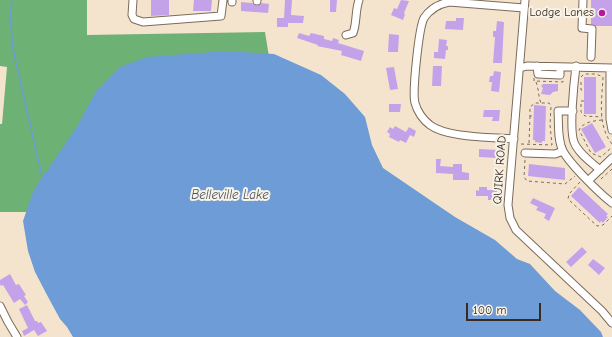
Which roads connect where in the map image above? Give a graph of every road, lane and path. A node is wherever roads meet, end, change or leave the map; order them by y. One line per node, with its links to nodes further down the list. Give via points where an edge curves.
1 (133, 0): 2 (street, via 132,15 134,19 143,22 221,16)
2 (223, 0)
3 (360, 0): 7 (street, via 356,11 355,28 353,33)
4 (525, 0): 6 (street, QUIRK ROAD)
5 (583, 0): 8 (street, via 582,28 592,29)
6 (524, 8): 10 (street, QUIRK ROAD); 22 (street, via 449,2 430,11 422,21 414,83 417,109 430,125 449,133)
7 (346, 35)
8 (591, 57)
9 (576, 66): 10 (street); 11 (street); 18 (street)
10 (520, 68): 22 (street, QUIRK ROAD)
11 (611, 68): 21 (street)
12 (563, 80): 14 (path)
13 (536, 81): 17 (path)
14 (565, 82)
15 (584, 90): 19 (path, via 581,90 581,77 584,74 603,77)
16 (584, 101): 19 (path, via 581,101 581,112 585,116)
17 (541, 103): 24 (path, via 535,103 530,107); 24 (path, via 549,103 551,106 552,146)
18 (572, 111): 27 (street, via 558,111); 31 (street, via 574,142)
19 (602, 117): 20 (path)
20 (602, 120): 25 (path, via 606,136); 26 (path, via 591,121 579,130 591,153 600,157)
21 (612, 130)
22 (514, 139): 39 (street, QUIRK ROAD, via 508,205 512,225)
23 (521, 144): 24 (path)
24 (528, 144)
25 (612, 144)
26 (612, 147)
27 (563, 151): 28 (street); 34 (street)
28 (525, 156): 32 (path, via 526,181 565,184)
29 (612, 158): 31 (street)
30 (612, 169): 33 (path)
31 (600, 170): 34 (street)
32 (575, 175)
33 (601, 179)
34 (589, 180): 36 (street)
35 (581, 181): 37 (path, via 569,194 568,199 597,226 603,225)
36 (612, 203)
37 (612, 216)
38 (0, 306): 40 (street)
39 (612, 323)
40 (18, 337)

